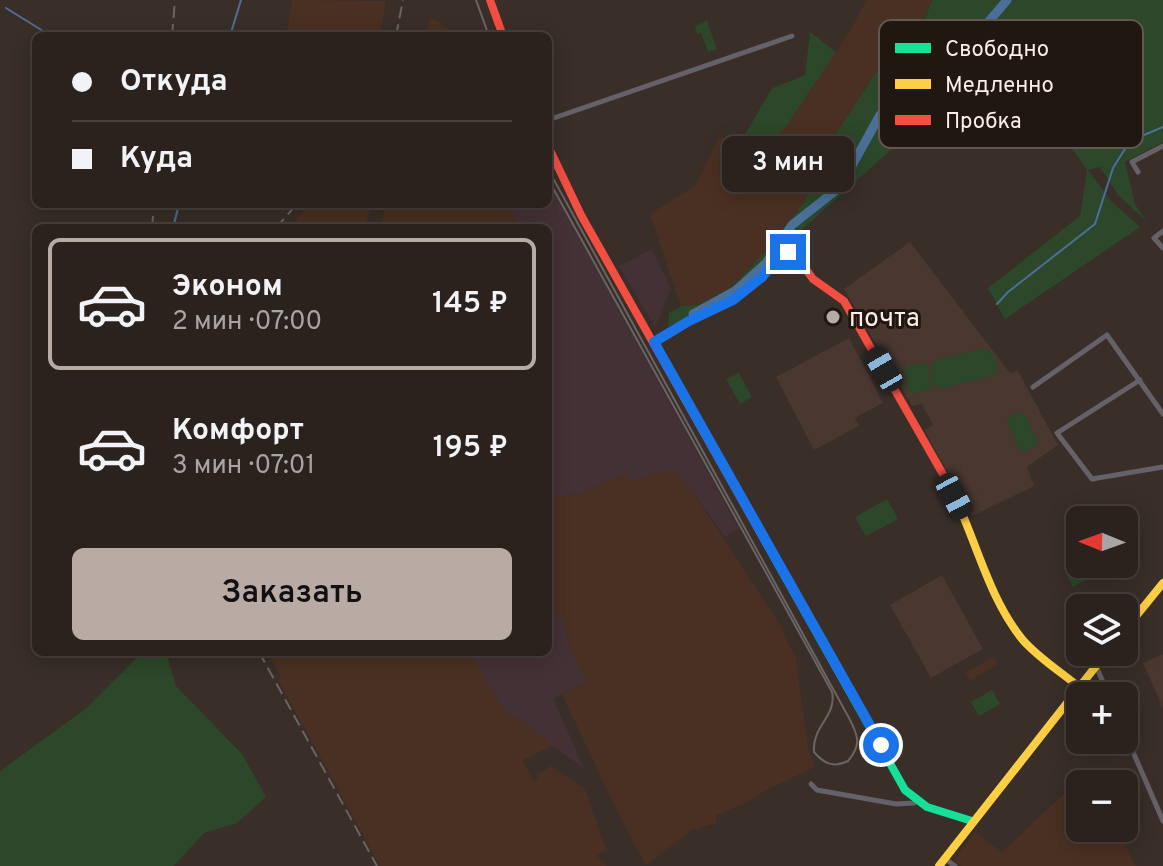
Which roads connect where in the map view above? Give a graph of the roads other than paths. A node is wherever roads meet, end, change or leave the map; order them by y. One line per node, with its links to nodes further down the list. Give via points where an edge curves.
1 (490, 0): 2 (main road)
2 (502, 32)
3 (792, 36): 4 (street)
4 (552, 119)
5 (1163, 146): 7 (street, via 1132,162)
6 (552, 154): 10 (main road)
7 (1138, 172)
8 (1163, 231): 9 (street, via 1154,238)
9 (1163, 248)
10 (654, 342): 18 (main road, via 733,300 779,256 788,252 797,257 813,279 844,301 963,512 992,588 1023,640); 24 (main road)
11 (1140, 380): 12 (street, via 1107,335); 13 (street); 14 (street, via 1057,433 1092,479)
12 (1033, 387)
13 (1163, 414)
14 (1163, 467)
15 (1163, 583): 16 (main road)
16 (1138, 614)
17 (1096, 666): 19 (main road); 20 (street)
18 (1073, 682)
19 (1083, 682)
20 (1103, 682)
21 (1066, 703): 25 (main road)
22 (1134, 754): 26 (street)
23 (811, 784): 24 (street, via 817,790)
24 (914, 803): 25 (main road)
25 (972, 821): 27 (main road)
26 (1163, 821)
27 (942, 862): 28 (street)
28 (955, 866)

